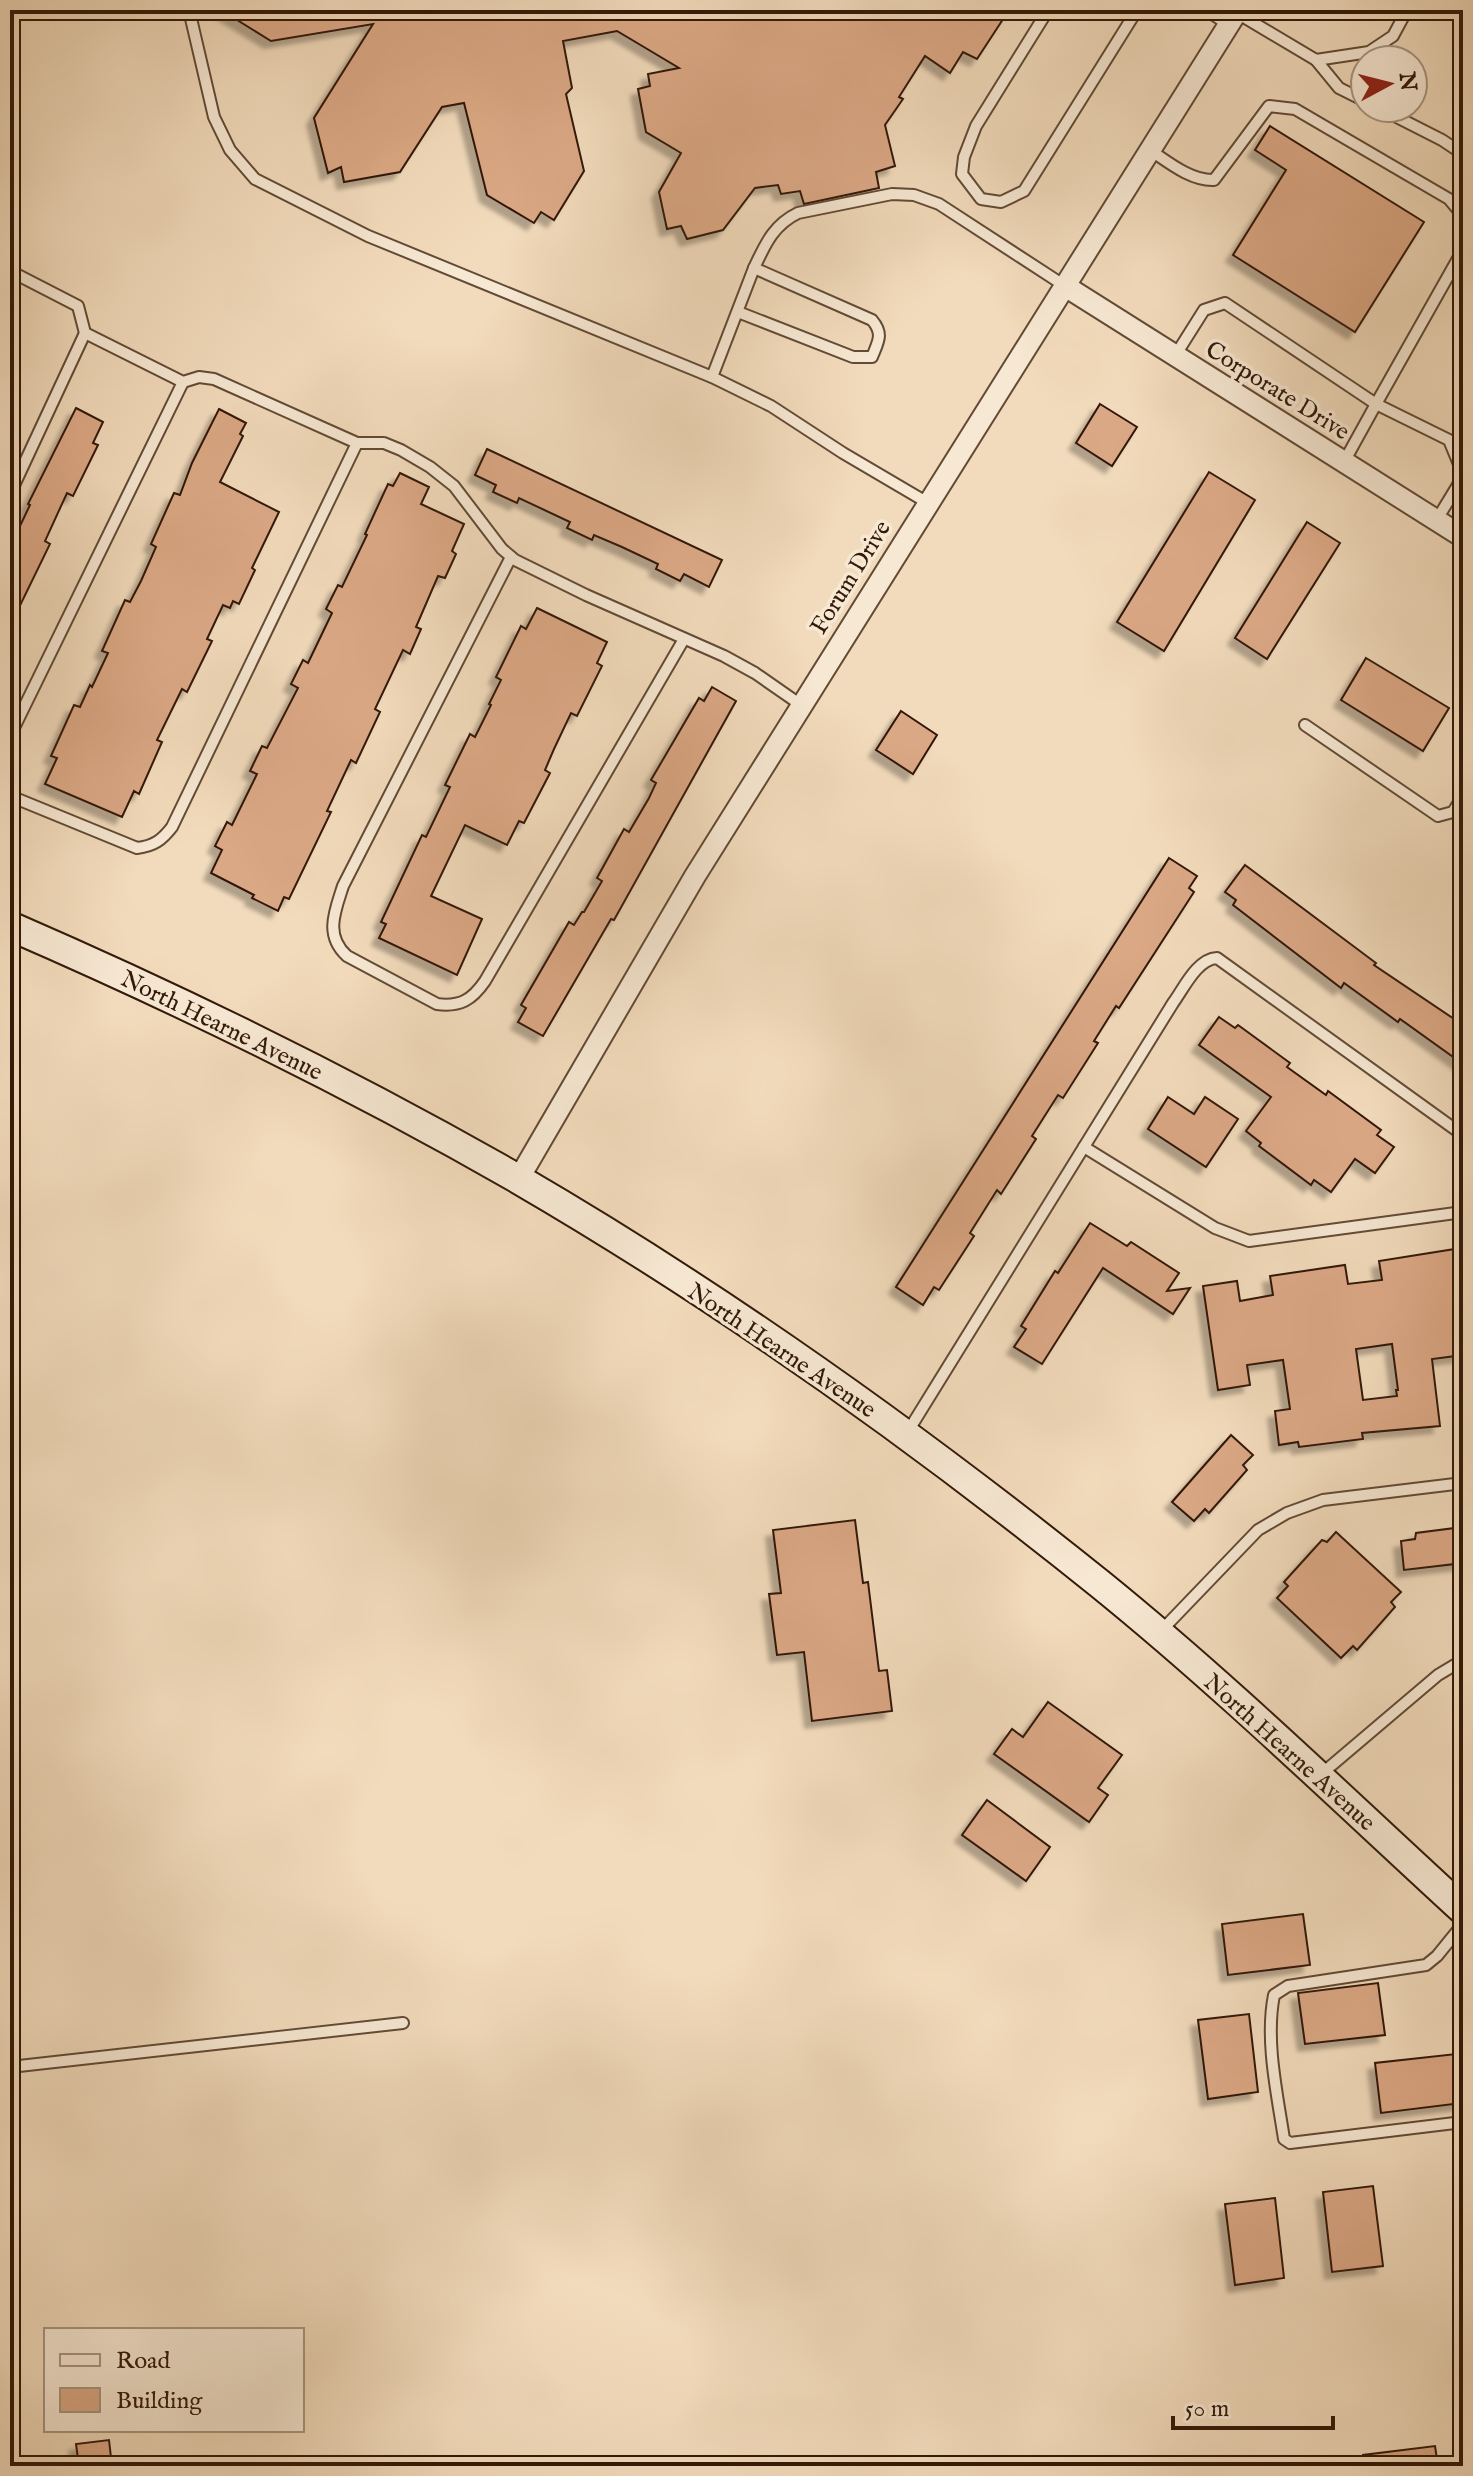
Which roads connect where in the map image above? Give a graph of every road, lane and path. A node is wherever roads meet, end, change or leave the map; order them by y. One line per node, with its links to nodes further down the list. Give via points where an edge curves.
1 (189, 10): 20 (lane, via 214,117 230,150 255,179 368,236)
2 (1048, 10): 3 (lane, via 976,126 964,157 962,174 981,199 1001,202 1024,191)
3 (1137, 10)
4 (1206, 10): 6 (lane)
5 (1407, 10): 7 (lane, via 1393,36 1369,52)
6 (1235, 16): 7 (lane); 10 (street, Forum Drive)
7 (1316, 60): 8 (lane)
8 (1349, 93)
9 (1410, 124): 11 (lane)
10 (1150, 150): 12 (lane, via 1184,171 1214,180 1269,106 1295,109 1449,199); 16 (street, Forum Drive)
11 (1463, 154)
12 (1463, 229)
13 (1463, 242): 22 (lane)
14 (754, 268): 16 (lane, via 769,236 798,213 892,194 914,195 939,204); 17 (lane); 17 (lane, via 872,320 881,336 872,357 853,357)
15 (10, 271): 18 (lane, via 78,306)
16 (1065, 286): 19 (street, Corporate Drive); 26 (street, Forum Drive)
17 (738, 312): 20 (lane)
18 (85, 333): 21 (lane); 25 (lane)
19 (1175, 356): 22 (lane, via 1204,310 1225,303); 24 (street, Corporate Drive)
20 (712, 377): 26 (lane, via 771,406)
21 (183, 382): 23 (lane, via 214,379); 33 (lane)
22 (1376, 404): 24 (lane); 27 (lane, via 1449,440 1461,480)
23 (357, 443): 29 (lane, via 384,443 430,467 454,486); 34 (lane, via 163,839 137,848)
24 (1344, 462): 27 (street, Corporate Drive)
25 (10, 494)
26 (928, 503): 31 (street, Forum Drive)
27 (1436, 521): 28 (street, Corporate Drive)
28 (1463, 537)
29 (511, 557): 30 (lane); 30 (lane, via 343,886 333,917 337,947 347,956 437,1004 453,1006 479,990)
30 (684, 639): 31 (lane, via 755,673)
31 (801, 705): 39 (street, Forum Drive)
32 (1305, 725): 35 (lane, via 1438,816 1453,812)
33 (10, 736)
34 (10, 796)
35 (1463, 796)
36 (10, 926): 39 (main road, North Hearne Avenue, via 194,1008)
37 (1463, 1135): 38 (lane, via 1217,958 1209,958 1173,1003)
38 (1084, 1147): 40 (lane, via 1215,1228 1249,1241); 41 (lane)
39 (518, 1180): 41 (main road, North Hearne Avenue, via 718,1306)
40 (1463, 1212)
41 (906, 1434): 43 (main road, North Hearne Avenue)
42 (1463, 1483): 43 (lane, via 1323,1500 1287,1513 1258,1530)
43 (1158, 1633): 45 (main road, North Hearne Avenue)
44 (1463, 1660): 45 (lane)
45 (1317, 1777): 46 (main road, North Hearne Avenue)
46 (1463, 1910)
47 (1463, 1924): 50 (lane, via 1426,1965 1288,1986 1274,1995 1270,2013 1284,2139 1290,2143)
48 (403, 2023): 49 (lane)
49 (10, 2067)
50 (1463, 2122)

